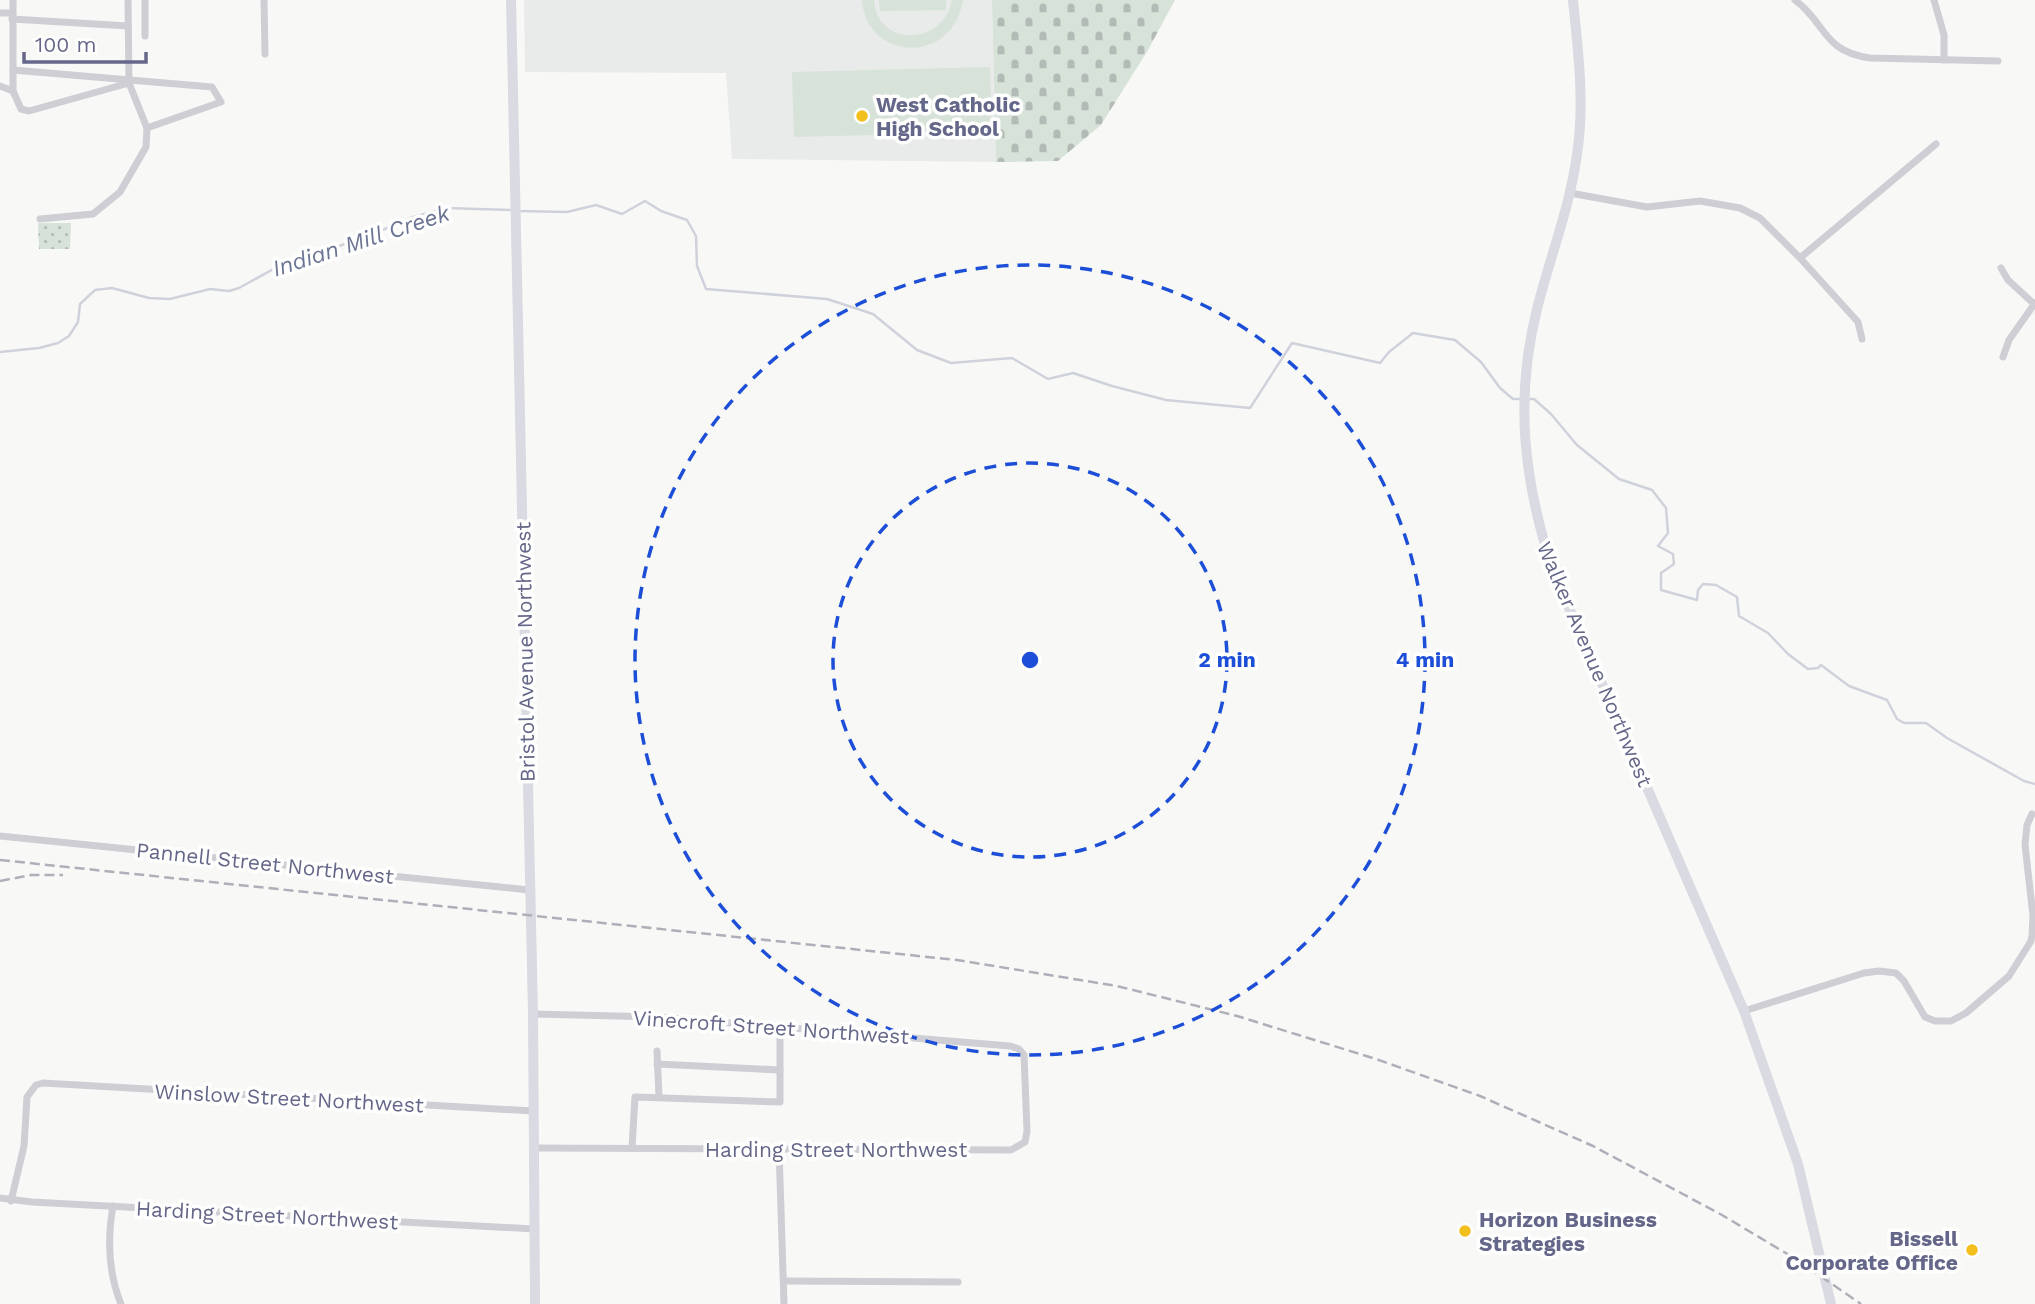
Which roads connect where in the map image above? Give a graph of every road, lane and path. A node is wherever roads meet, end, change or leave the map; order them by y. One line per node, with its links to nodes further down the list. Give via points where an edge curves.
1 (13, 0): 10 (street)
2 (128, 0): 11 (street)
3 (145, 0): 12 (street)
4 (264, 0): 13 (street)
5 (510, 0): 31 (main road, Bristol Avenue Northwest)
6 (1573, 0): 22 (main road, Walker Avenue Northwest, via 1581,86 1578,153)
7 (1795, 0): 14 (street, via 1834,45 1850,55)
8 (1934, 0): 14 (street, via 1944,35)
9 (0, 13): 10 (street)
10 (12, 16): 11 (street); 16 (street)
11 (128, 26): 17 (street)
12 (145, 36)
13 (265, 54)
14 (1944, 60): 15 (street)
15 (1998, 61)
16 (13, 70): 17 (street); 19 (street)
17 (129, 81): 19 (street, via 29,111 21,109); 20 (street); 20 (street, via 212,87 221,102)
18 (0, 86): 19 (street)
19 (13, 91)
20 (147, 128): 23 (street, via 146,147 120,192 109,202 93,214)
21 (1936, 144): 24 (street)
22 (1570, 193): 24 (street, via 1647,207 1700,201 1740,208 1760,218); 32 (main road, Walker Avenue Northwest, via 1537,309 1524,389 1533,504 1553,571)
23 (40, 219)
24 (1800, 258): 27 (street, via 1858,322)
25 (2001, 268): 26 (street)
26 (2035, 304): 28 (street, via 2009,340)
27 (1862, 339)
28 (2003, 357)
29 (2032, 814): 32 (street, via 2025,845 2033,916 2031,941 2009,976 1966,1013 1951,1021 1925,1017 1904,981 1896,973 1879,971)
30 (0, 836): 31 (street, Pannell Street Northwest)
31 (529, 890): 33 (main road, Bristol Avenue Northwest)
32 (1744, 1011): 53 (main road, Walker Avenue Northwest, via 1798,1164)
33 (533, 1014): 34 (street, Vinecroft Street Northwest, via 659,1017); 39 (main road, Bristol Avenue Northwest)
34 (779, 1027): 37 (street); 43 (street, Vinecroft Street Northwest, via 1019,1049 1024,1055 1027,1131 1025,1142)
35 (657, 1051): 36 (street)
36 (657, 1064): 37 (street); 38 (street)
37 (780, 1070): 38 (street, via 780,1102)
38 (659, 1097): 40 (street, via 635,1097)
39 (534, 1111): 41 (main road, Bristol Avenue Northwest); 45 (street, Winslow Street Northwest, via 43,1083 27,1097 24,1146)
40 (632, 1147): 41 (street, Harding Street Northwest); 42 (street, Harding Street Northwest)
41 (535, 1148): 47 (main road, Bristol Avenue Northwest)
42 (779, 1148): 43 (street, Harding Street Northwest); 48 (street)
43 (1011, 1150)
44 (0, 1198): 45 (street, Harding Street Northwest)
45 (11, 1201): 46 (street, Harding Street Northwest)
46 (113, 1206): 47 (street, Harding Street Northwest); 50 (street, via 108,1233)
47 (534, 1229): 51 (main road, Bristol Avenue Northwest)
48 (784, 1282): 49 (street); 52 (street)
49 (958, 1282)
50 (121, 1304)
51 (535, 1304)
52 (784, 1304)
53 (1831, 1304)

